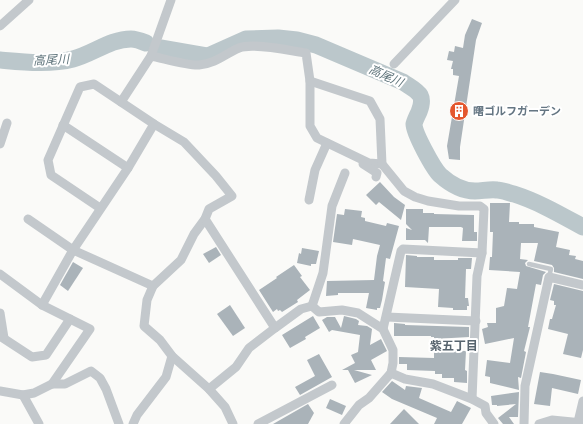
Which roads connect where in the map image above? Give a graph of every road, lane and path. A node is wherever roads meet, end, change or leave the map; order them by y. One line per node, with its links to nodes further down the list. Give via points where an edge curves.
1 (29, 0): 4 (street)
2 (171, 0): 5 (street)
3 (455, 0): 6 (street)
4 (0, 26)
5 (151, 56): 7 (street, via 202,65 220,59 238,48 271,47 306,53); 8 (street)
6 (394, 64)
7 (310, 81): 13 (street, via 310,126 317,138); 15 (street, via 370,101 380,119)
8 (121, 102): 10 (street); 11 (street, via 94,84 80,87)
9 (7, 123): 12 (street)
10 (154, 124): 16 (street); 22 (street, via 184,142 232,196 209,209)
11 (64, 125): 16 (street); 20 (street, via 48,160 51,175)
12 (0, 144)
13 (327, 144): 14 (street); 19 (street, via 315,170)
14 (353, 156): 15 (street, via 369,163); 18 (street, via 377,173)
15 (382, 164): 24 (street, via 404,191 415,196 428,201 459,206 480,206 484,209)
16 (128, 168): 20 (street)
17 (345, 172): 31 (street, via 332,206 323,273)
18 (376, 177)
19 (309, 200)
20 (100, 208): 23 (street)
21 (28, 219): 23 (street)
22 (205, 219): 29 (street, via 181,260); 36 (street)
23 (73, 250): 29 (street); 30 (street)
24 (482, 252): 33 (street, via 404,249 401,251); 35 (street, via 477,276)
25 (529, 264): 27 (lane, via 551,269)
26 (0, 274): 30 (street)
27 (549, 277): 28 (street); 56 (street, via 526,386)
28 (583, 285)
29 (153, 286): 39 (street, via 147,300 144,326 160,340)
30 (42, 305): 34 (street)
31 (312, 306): 36 (street, via 301,308); 37 (street, via 319,312 342,310 358,313)
32 (0, 313): 38 (street)
33 (387, 317): 35 (street); 37 (street)
34 (70, 319): 38 (street, via 46,355 32,357); 41 (street, via 90,329)
35 (476, 321): 46 (street)
36 (275, 328): 43 (street, via 248,348 236,367)
37 (384, 329): 40 (street, via 393,350)
38 (2, 337)
39 (172, 356): 43 (street); 51 (street, via 166,377)
40 (391, 373): 46 (street, via 405,379 433,384); 54 (street)
41 (52, 384): 45 (street, via 34,393); 50 (street, via 65,384 91,371 100,378 106,389)
42 (332, 385): 53 (street)
43 (209, 389): 52 (street, via 225,407)
44 (0, 391): 45 (street)
45 (23, 395): 49 (street)
46 (472, 399): 55 (street, via 485,406 486,413)
47 (583, 401): 48 (street)
48 (581, 422): 57 (street, via 552,420)
49 (39, 424)
50 (119, 424)
51 (133, 424)
52 (233, 424)
53 (258, 424)
54 (344, 424)
55 (494, 424)
56 (524, 424)
57 (539, 424)

